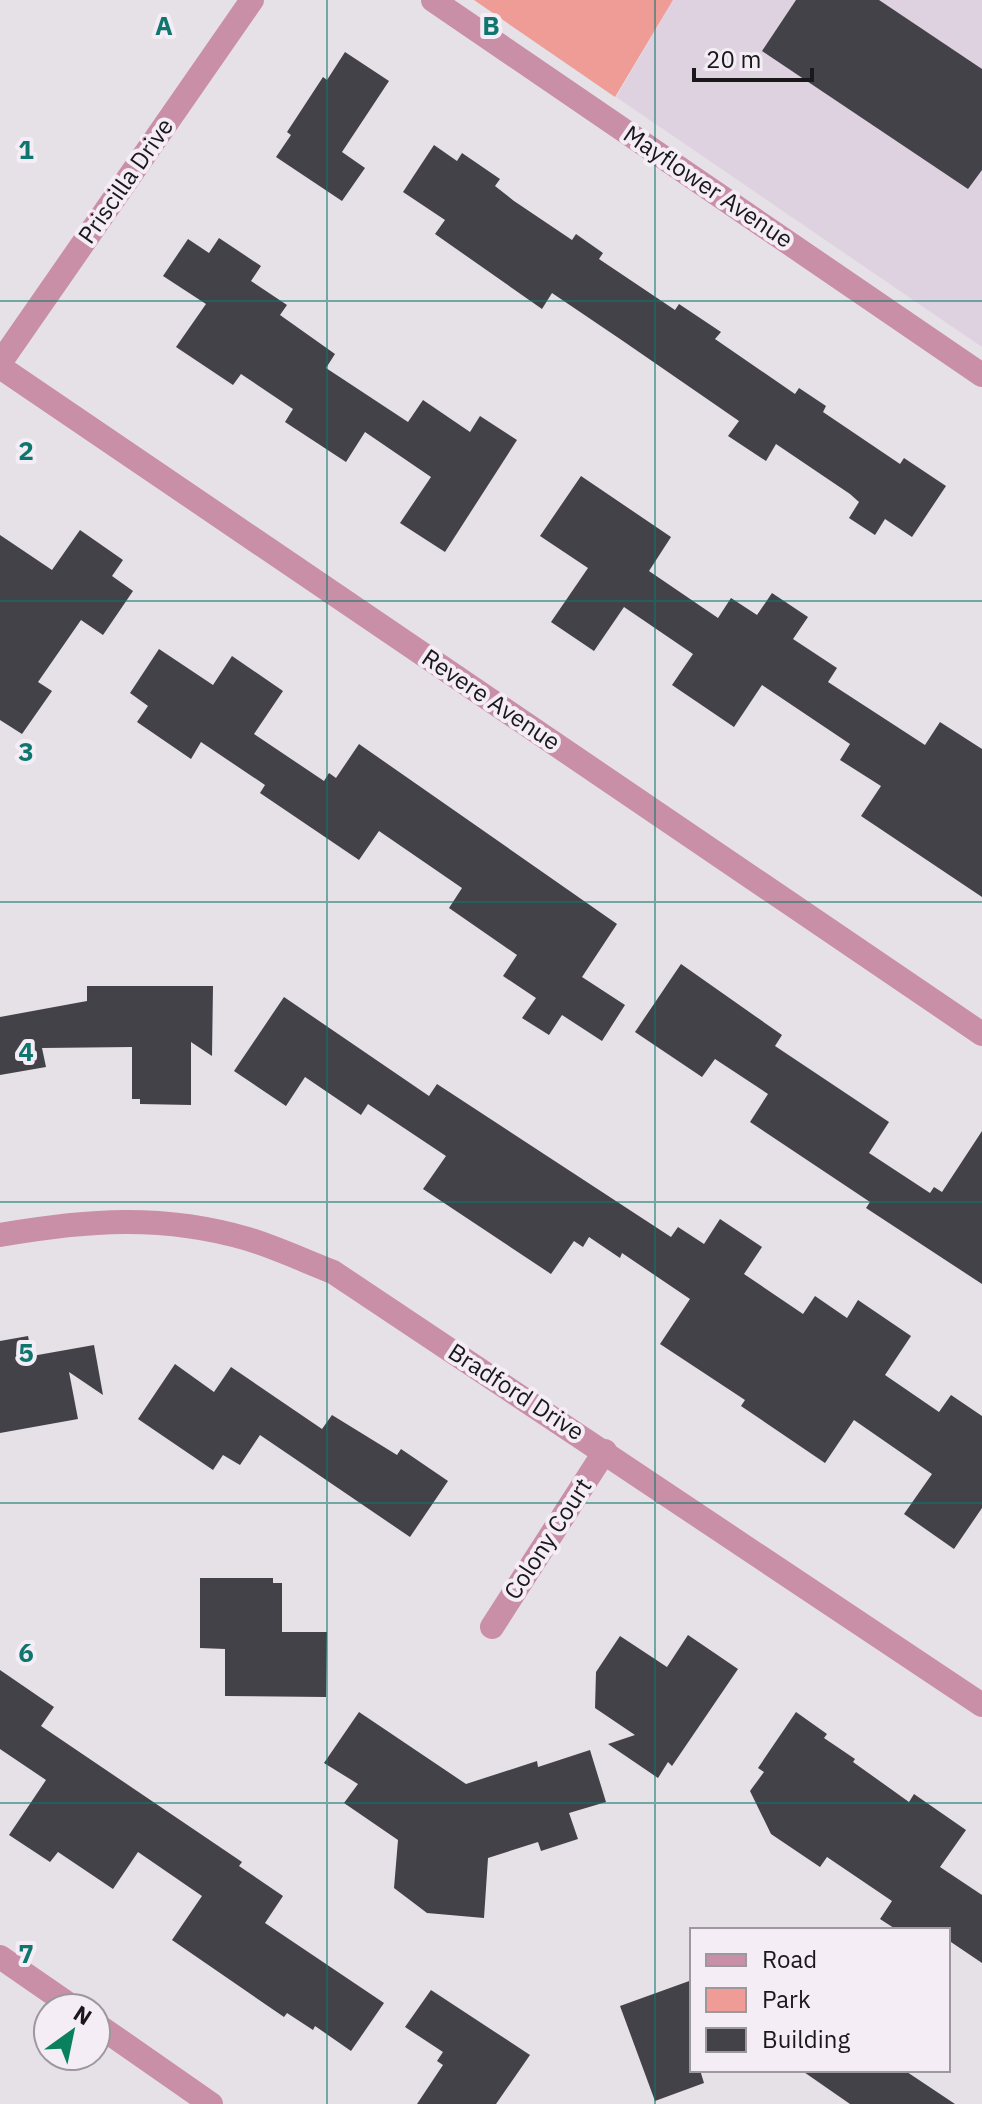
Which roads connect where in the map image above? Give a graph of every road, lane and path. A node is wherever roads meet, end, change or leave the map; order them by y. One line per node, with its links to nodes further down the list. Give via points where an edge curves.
1 (252, 0): 3 (street, Priscilla Drive)
2 (433, 0): 4 (street, Mayflower Avenue)
3 (0, 365): 5 (street, Revere Avenue)
4 (982, 375)
5 (982, 1034)
6 (0, 1235): 7 (street, Bradford Drive, via 77,1222 158,1222 247,1239 333,1272)
7 (605, 1451): 8 (street, Colony Court); 9 (street, Bradford Drive)
8 (492, 1627)
9 (982, 1705)
10 (0, 1957): 11 (street)
11 (51, 1992)
12 (112, 2035): 13 (street)
13 (211, 2104)

